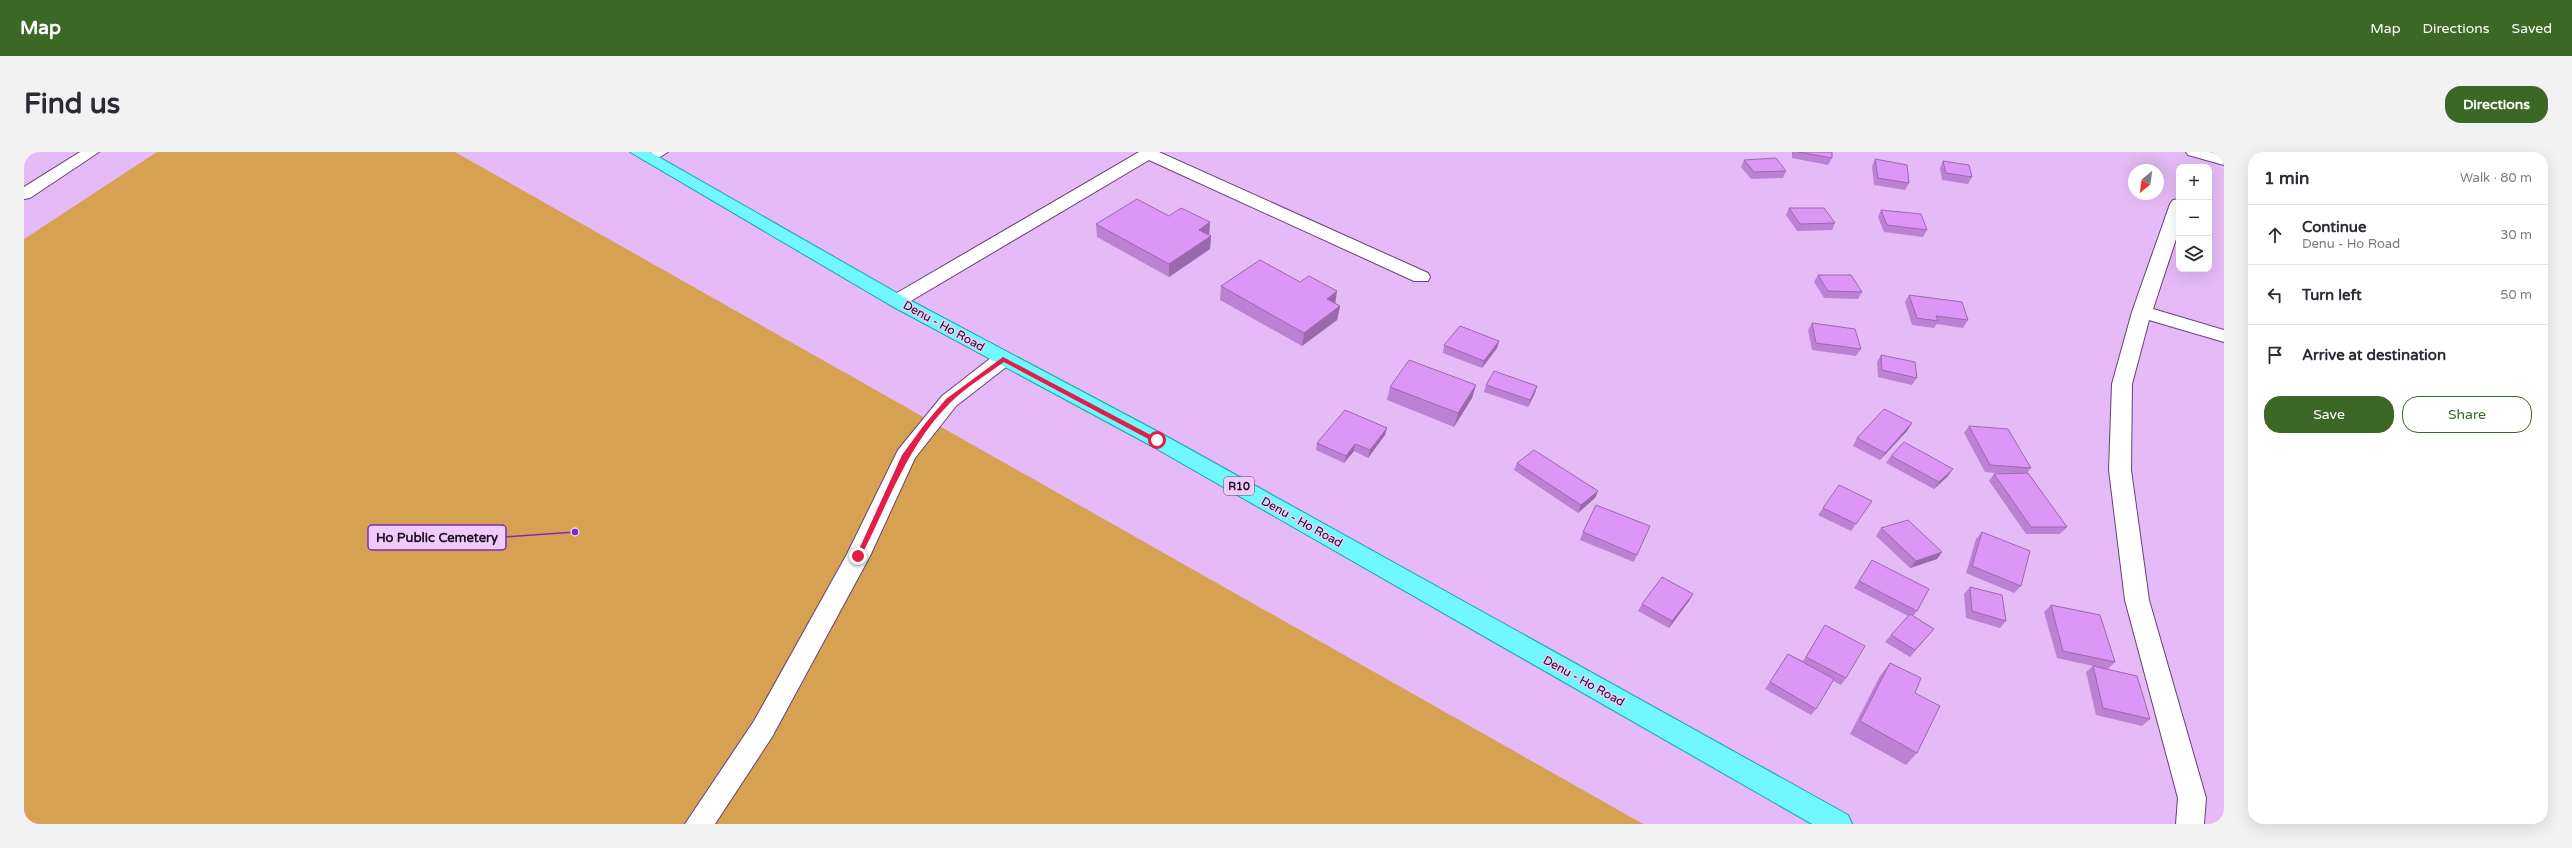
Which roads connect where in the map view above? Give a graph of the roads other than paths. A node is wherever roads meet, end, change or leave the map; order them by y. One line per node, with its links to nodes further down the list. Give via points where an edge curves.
1 (91, 152): 7 (street)
2 (2193, 152): 5 (street); 6 (street)
3 (1148, 153): 9 (street); 10 (street)
4 (650, 154): 10 (main road, Denu - Ho Road / R10, via 714,197)
5 (2224, 160)
6 (2190, 164)
7 (24, 194)
8 (2176, 213): 11 (street)
9 (1420, 277)
10 (896, 301): 13 (main road, Denu - Ho Road / R10)
11 (2142, 312): 12 (street); 16 (street, via 2122,384 2120,470 2137,600 2192,798)
12 (2224, 336)
13 (1003, 359): 14 (street, via 949,401 906,455 858,556 763,729); 15 (main road, Denu - Ho Road / R10, via 1157,440)
14 (699, 824)
15 (1838, 824)
16 (2190, 824)

